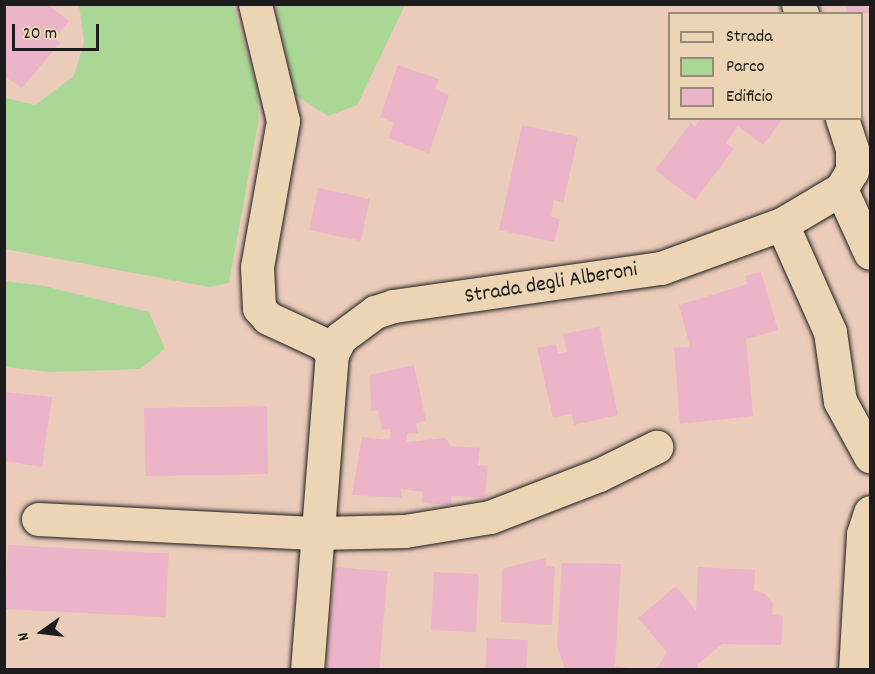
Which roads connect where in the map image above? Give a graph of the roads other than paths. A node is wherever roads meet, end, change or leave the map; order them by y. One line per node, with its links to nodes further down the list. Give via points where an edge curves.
1 (255, 4): 6 (street, via 283,121 257,267 259,308 268,318 324,344)
2 (843, 120): 3 (street, via 852,149 852,171)
3 (841, 189): 4 (street, Strada degli Alberoni); 5 (street)
4 (782, 224): 6 (street, Strada degli Alberoni, via 661,268 393,306 355,325 340,338); 8 (street, via 830,332 840,401)
5 (870, 253)
6 (332, 354): 11 (street)
7 (656, 447): 11 (street, via 599,475 490,517 405,531)
8 (870, 456)
9 (870, 512): 13 (street, via 863,534)
10 (39, 519): 11 (street)
11 (318, 533): 12 (street)
12 (307, 669)
13 (855, 669)

